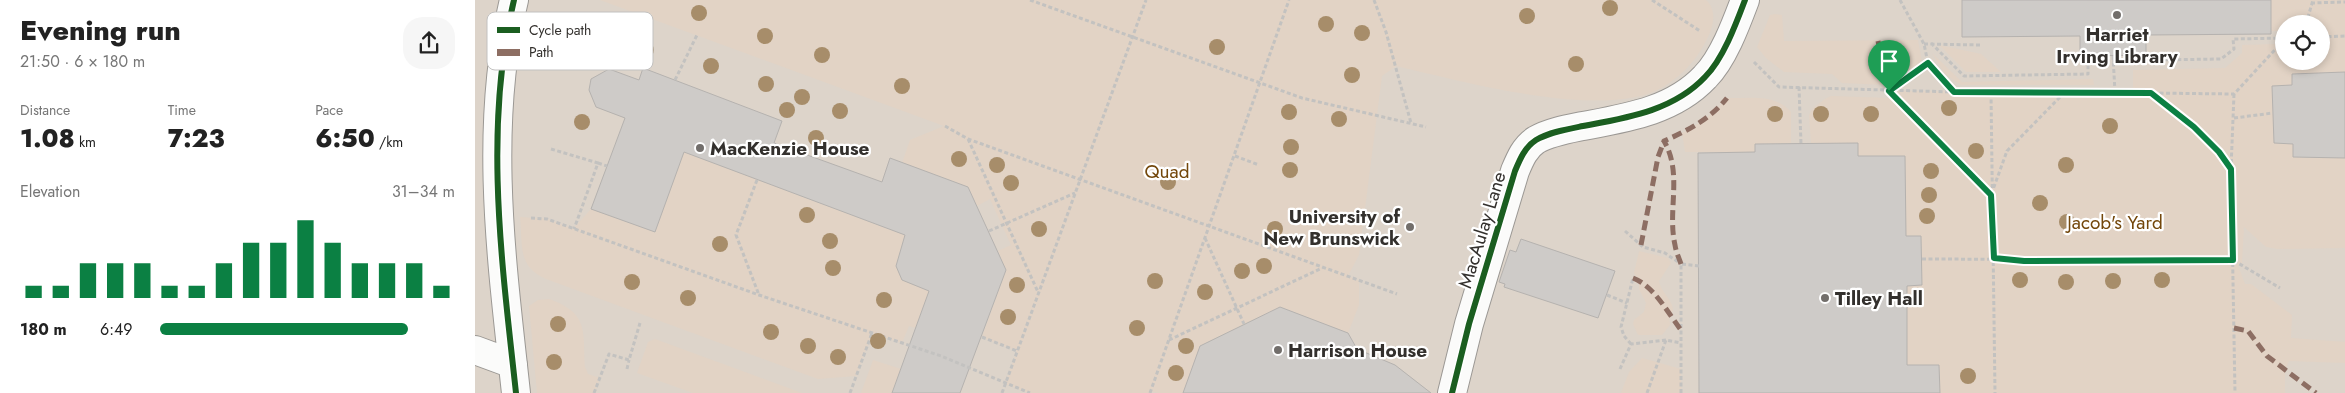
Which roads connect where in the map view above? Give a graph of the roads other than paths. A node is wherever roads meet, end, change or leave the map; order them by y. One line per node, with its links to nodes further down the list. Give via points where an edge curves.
1 (1745, 0): 6 (street, MacAulay Lane, via 1725,46 1705,77 1679,97 1635,116 1562,131 1537,140 1525,149 1515,171 1477,296)
2 (501, 70): 4 (street, via 497,163)
3 (475, 350): 4 (street)
4 (513, 364): 5 (street)
5 (516, 393)
6 (1452, 393)

